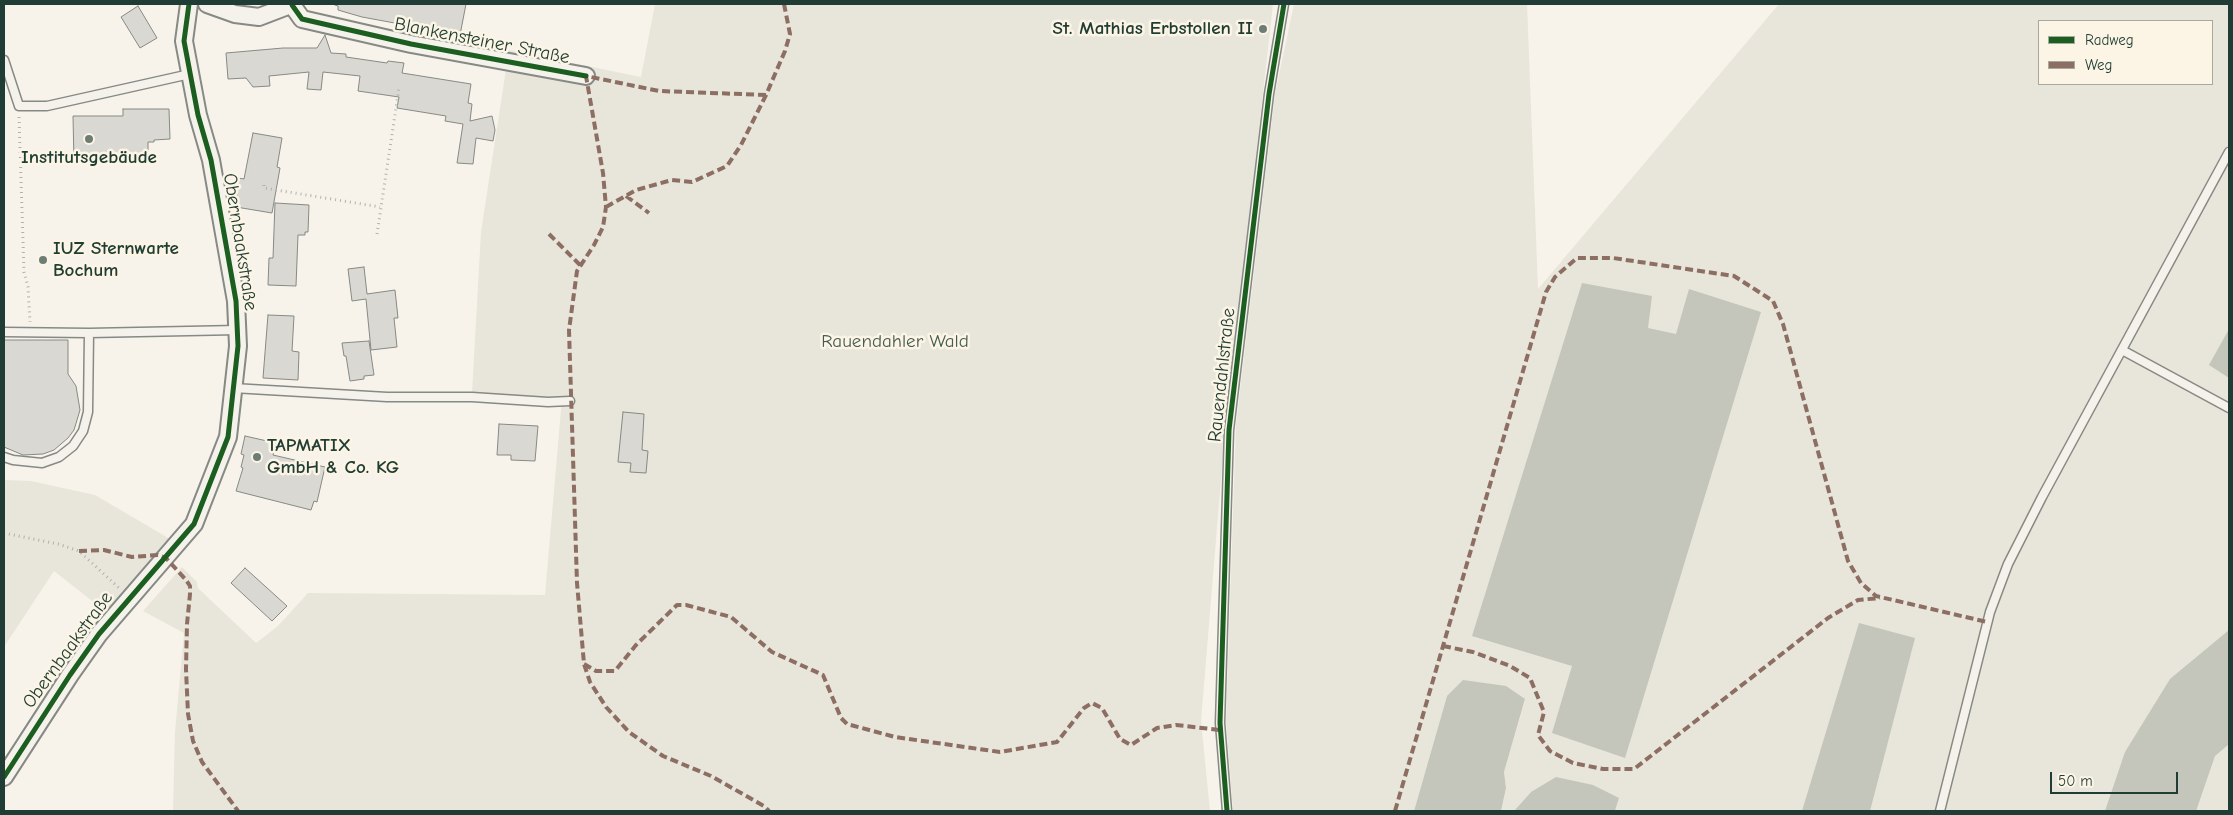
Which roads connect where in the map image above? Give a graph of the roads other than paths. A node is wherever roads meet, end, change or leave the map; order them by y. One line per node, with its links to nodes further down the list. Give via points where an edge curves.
1 (190, 4): 6 (street, Obernbaakstraße, via 184,41)
2 (207, 4): 3 (street, Blankensteiner Straße, via 235,14 259,17)
3 (293, 4): 7 (street, Blankensteiner Straße, via 302,18 549,76)
4 (1284, 4): 18 (lane, Rauendahlstraße, via 1269,94 1229,430 1220,723)
5 (4, 60): 6 (lane, via 19,106 47,106)
6 (190, 74): 9 (street, Obernbaakstraße, via 219,202)
7 (586, 76)
8 (2229, 152): 12 (lane)
9 (238, 330): 11 (lane); 13 (street, Obernbaakstraße)
10 (4, 332): 11 (lane)
11 (89, 333): 16 (lane, via 88,412 83,431 73,446 42,463)
12 (2122, 350): 15 (lane); 19 (lane, via 2008,564 1990,612)
13 (233, 388): 14 (lane, via 387,397); 17 (street, Obernbaakstraße, via 228,437 194,524 99,634)
14 (570, 401)
15 (2229, 408)
16 (4, 457)
17 (4, 777)
18 (1227, 811)
19 (1940, 811)

